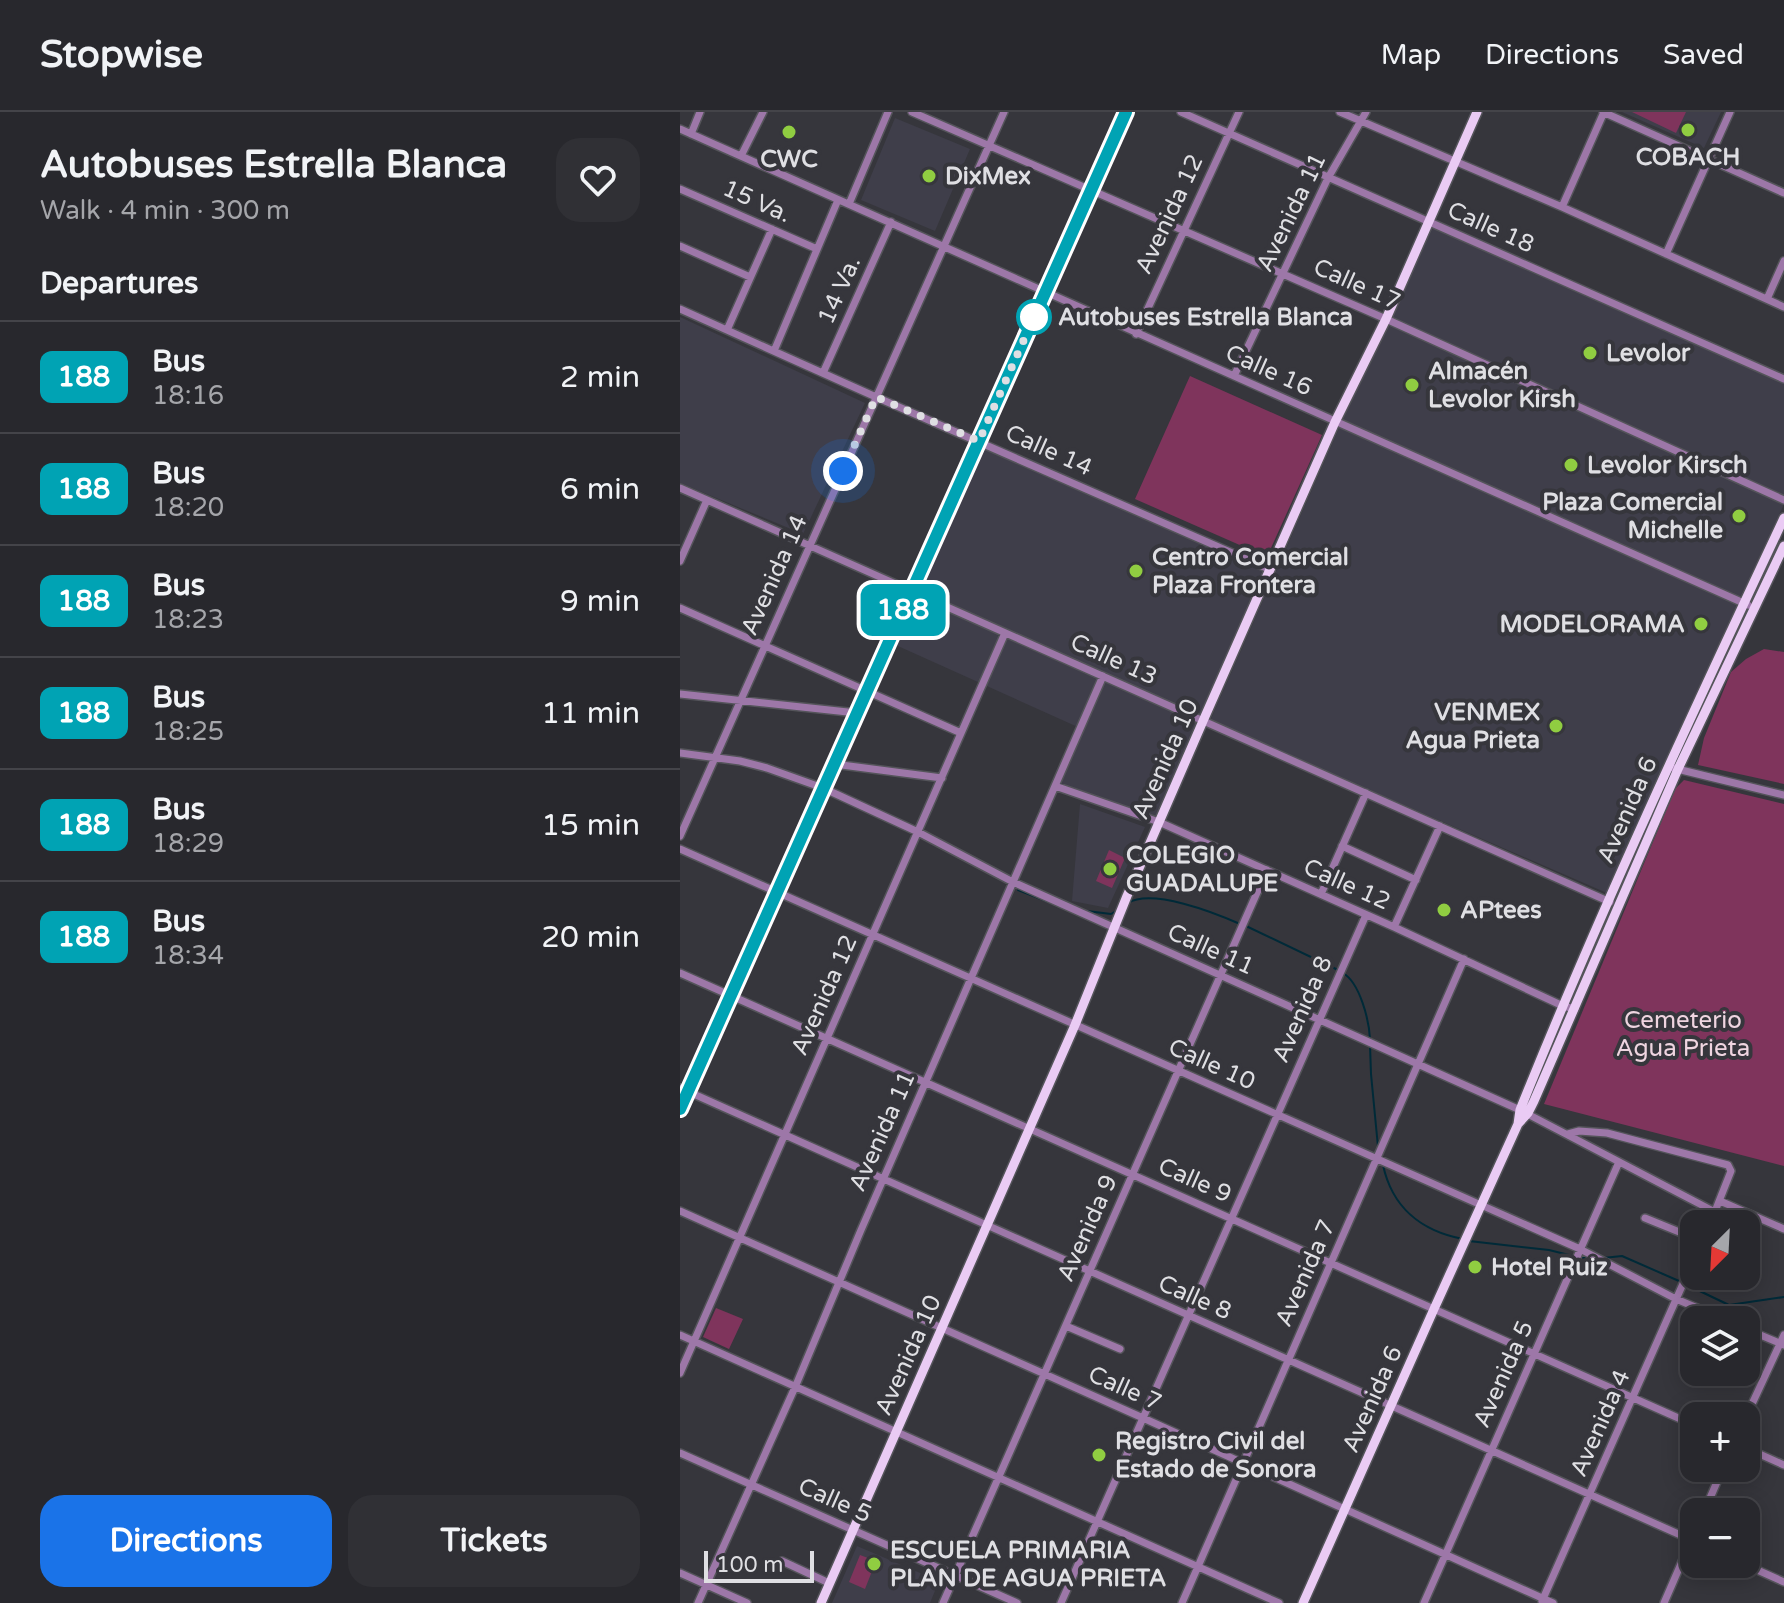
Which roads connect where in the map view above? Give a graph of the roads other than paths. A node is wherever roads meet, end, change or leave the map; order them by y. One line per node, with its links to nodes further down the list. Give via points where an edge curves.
1 (700, 112): 17 (street)
2 (763, 112): 19 (street)
3 (888, 112): 27 (street)
4 (912, 112): 18 (street, Calle 17)
5 (1004, 112): 18 (street, Avenida 14)
6 (1126, 112): 24 (street)
7 (1181, 112): 16 (street, Calle 18)
8 (1239, 112): 16 (street, Avenida 12)
9 (1340, 112): 14 (street)
10 (1366, 112): 14 (street, Avenida 11)
11 (1477, 112): 21 (main road, Avenida 10)
12 (1604, 112): 20 (street); 28 (street)
13 (1730, 112): 20 (street)
14 (1361, 122): 21 (street); 22 (street, Avenida 11)
15 (680, 129): 17 (street, Calle 16)
16 (1229, 133): 22 (street, Calle 18); 32 (street, Avenida 12)
17 (691, 134): 19 (street, Calle 16)
18 (989, 145): 24 (street, Calle 17); 33 (street, Avenida 14)
19 (741, 156): 26 (street, Calle 16)
20 (1709, 159): 25 (street); 36 (street)
21 (1455, 163): 28 (street); 30 (main road, Avenida 10)
22 (1328, 178): 30 (street, Calle 18); 38 (street, Avenida 11)
23 (680, 189): 31 (street, 15 Va.)
24 (1091, 190): 32 (street, Calle 17); 40 (street)
25 (1784, 193)
26 (838, 200): 27 (street, Calle 16); 35 (street)
27 (849, 204): 29 (street, Calle 16)
28 (1562, 207): 36 (street)
29 (891, 222): 33 (street, Calle 16); 48 (street, 14 Va.)
30 (1430, 222): 44 (main road, Avenida 10); 50 (street, Calle 18)
31 (772, 229): 35 (street, 15 Va.); 39 (street)
32 (1184, 229): 38 (street, Calle 17); 46 (street, Avenida 12)
33 (944, 245): 40 (street, Calle 16); 51 (street, Avenida 14)
34 (680, 246): 39 (street)
35 (817, 249): 47 (street)
36 (1666, 254): 41 (street)
37 (1784, 261): 41 (street)
38 (1282, 273): 44 (street, Calle 17); 49 (street, Avenida 11)
39 (750, 277): 45 (street)
40 (1046, 292): 46 (street, Calle 16); 53 (street)
41 (1767, 299): 42 (street)
42 (1784, 307)
43 (680, 309): 45 (street, Calle 14)
44 (1386, 319): 52 (main road, Avenida 10); 56 (street, Calle 17)
45 (727, 330): 47 (street, Calle 14)
46 (1136, 334): 49 (street, Calle 16)
47 (774, 351): 48 (street, Calle 14)
48 (823, 373): 51 (street, Calle 14)
49 (1234, 376): 52 (street, Calle 16)
50 (1784, 379)
51 (876, 397): 53 (street, Calle 14); 58 (street, Avenida 14)
52 (1335, 422): 61 (main road, Avenida 10); 63 (street, Calle 16)
53 (979, 441): 61 (street, Calle 14); 62 (street)
54 (680, 488): 55 (street, Calle 13)
55 (707, 500): 58 (street, Calle 13); 60 (street)
56 (1784, 500)
57 (1784, 518): 63 (main road, Avenida 6)
58 (809, 546): 62 (street, Calle 13); 67 (street, Avenida 14)
59 (1784, 546): 65 (main road, Avenida 6)
60 (680, 561)
61 (1271, 570): 73 (main road, Avenida 10)
62 (911, 591): 66 (street, Calle 13); 69 (street)
63 (1744, 603): 65 (street, Calle 16); 78 (main road, Avenida 6)
64 (680, 608): 67 (street)
65 (1755, 608): 78 (main road, Avenida 6)
66 (1005, 633): 68 (street, Calle 13); 74 (street, Avenida 12)
67 (765, 646): 69 (street); 71 (street, Avenida 14)
68 (1103, 676): 73 (street, Calle 13); 80 (street, Avenida 11)
69 (867, 691): 72 (street); 74 (street)
70 (680, 694): 71 (street)
71 (741, 700): 72 (street); 76 (street, Avenida 14)
72 (857, 713): 77 (street)
73 (1203, 721): 82 (street, Calle 13); 84 (main road, Avenida 10)
74 (961, 733): 79 (street, Avenida 12)
75 (680, 753): 76 (street, Calle 11)
76 (715, 757): 81 (street, Calle 11); 87 (street, Avenida 14)
77 (834, 764): 79 (street); 81 (street)
78 (1673, 767): 83 (street); 95 (main road, Avenida 6); 96 (main road, Avenida 6)
79 (942, 778): 86 (street, Avenida 12)
80 (1055, 786): 84 (street, Calle 12); 92 (street, Avenida 11)
81 (823, 788): 86 (street, Calle 11); 93 (street)
82 (1366, 793): 85 (street, Calle 13); 88 (street)
83 (1784, 795)
84 (1159, 822): 90 (street, Calle 12); 99 (main road, Avenida 10)
85 (1440, 826): 91 (street); 95 (street, Calle 13)
86 (918, 832): 92 (street, Calle 11); 100 (street, Avenida 12)
87 (680, 836)
88 (1342, 846): 91 (street); 94 (street)
89 (680, 849): 93 (street, Calle 10)
90 (1267, 870): 94 (street, Calle 12); 103 (street, Avenida 9)
91 (1416, 880): 98 (street)
92 (1013, 882): 99 (street, Calle 11); 104 (street, Avenida 11)
93 (777, 892): 100 (street, Calle 10); 105 (street)
94 (1321, 894): 97 (street, Calle 12)
95 (1608, 901): 96 (street, Calle 13); 106 (main road, Avenida 6)
96 (1620, 906): 107 (main road, Avenida 6)
97 (1366, 915): 98 (street, Calle 12); 108 (street, Avenida 8)
98 (1394, 927): 101 (street, Calle 12)
99 (1114, 928): 103 (street, Calle 11); 109 (main road, Avenida 10)
100 (873, 935): 104 (street, Calle 10); 110 (street, Avenida 12)
101 (1464, 959): 106 (street, Calle 12); 111 (street, Avenida 7)
102 (680, 973): 105 (street, Calle 9)
103 (1221, 975): 108 (street, Calle 11); 112 (street, Avenida 9)
104 (971, 978): 109 (street, Calle 10); 113 (street, Avenida 11)
105 (731, 995): 110 (street, Calle 9); 114 (street)
106 (1563, 1006): 107 (street, Calle 12); 116 (main road, Avenida 6)
107 (1575, 1009): 116 (main road, Avenida 6)
108 (1319, 1020): 111 (street, Calle 11); 117 (street, Avenida 8)
109 (1075, 1025): 112 (street, Calle 10); 118 (main road, Avenida 10)
110 (827, 1038): 113 (street, Calle 9); 120 (street, Avenida 12)
111 (1418, 1065): 116 (street, Calle 11); 121 (street, Avenida 7)
112 (1178, 1071): 117 (street, Calle 10); 123 (street, Avenida 9)
113 (925, 1082): 118 (street, Calle 9); 124 (street, Avenida 11)
114 (684, 1090): 115 (street); 120 (street, Calle 8)
115 (680, 1109)
116 (1524, 1112): 119 (street, Calle 11); 126 (main road, Avenida 6)
117 (1277, 1115): 121 (street, Calle 10); 130 (street, Avenida 8)
118 (1029, 1129): 123 (street, Calle 9); 132 (main road, Avenida 10)
119 (1568, 1134): 122 (street, Calle 11); 125 (street, via 1607,1133 1724,1163 1731,1171)
120 (785, 1135): 124 (street, Calle 8); 135 (street, Avenida 12)
121 (1377, 1159): 126 (street, Calle 10); 137 (street, Avenida 7)
122 (1619, 1162): 127 (street, Calle 11); 136 (street, Avenida 5)
123 (1132, 1174): 130 (street, Calle 9); 138 (street, Avenida 9)
124 (883, 1179): 132 (street, Calle 8); 139 (street, Avenida 11)
125 (1720, 1201): 128 (street); 133 (street)
126 (1480, 1206): 136 (street, Calle 10); 143 (main road, Avenida 6)
127 (1711, 1210)
128 (1716, 1210)
129 (680, 1211): 135 (street, Calle 7)
130 (1231, 1218): 137 (street, Calle 9); 144 (street, Avenida 8)
131 (1645, 1218): 134 (street)
132 (987, 1225): 138 (street, Calle 8); 146 (main road, Avenida 10)
133 (1784, 1229)
134 (1680, 1232)
135 (739, 1238): 139 (street, Calle 7); 149 (street, Avenida 12)
136 (1580, 1249): 141 (street, Calle 10); 152 (street, Avenida 5)
137 (1332, 1263): 143 (street, Calle 9); 153 (street, Avenida 7)
138 (1090, 1271): 144 (street, Calle 8); 145 (street, Avenida 9)
139 (838, 1282): 146 (street, Calle 7); 156 (street, Avenida 11)
140 (1680, 1290): 141 (street, Avenida 4)
141 (1677, 1297): 142 (street, Calle 10); 157 (street, Avenida 4)
142 (1696, 1306)
143 (1434, 1309): 152 (street, Calle 9); 159 (main road, Avenida 6)
144 (1188, 1315): 153 (street, Calle 8); 160 (street, Avenida 8)
145 (1066, 1326): 151 (street); 155 (street, Avenida 9)
146 (942, 1328): 155 (street, Calle 7); 162 (main road, Avenida 10)
147 (1760, 1334): 150 (street)
148 (680, 1335): 149 (street)
149 (694, 1341): 154 (street, Avenida 12); 156 (street)
150 (1782, 1341): 158 (street)
151 (1120, 1349)
152 (1534, 1353): 157 (street, Calle 9); 163 (street, Avenida 5)
153 (1289, 1360): 159 (street, Calle 8); 166 (street, Avenida 7)
154 (680, 1373)
155 (1044, 1374): 160 (street, Calle 7); 168 (street, Avenida 9)
156 (796, 1385): 162 (street); 169 (street, Avenida 11)
157 (1633, 1397): 161 (street, Calle 9); 170 (street, Avenida 4)
158 (1753, 1402)
159 (1391, 1406): 163 (street, Calle 8); 171 (main road, Avenida 6)
160 (1143, 1418): 166 (street, Calle 7); 172 (street, Avenida 8)
161 (1680, 1419)
162 (897, 1431): 168 (street); 173 (main road, Avenida 10)
163 (1491, 1450): 170 (street, Calle 8); 175 (street, Avenida 5)
164 (680, 1453): 169 (street, Calle 5)
165 (1760, 1454): 167 (street)
166 (1243, 1464): 171 (street, Calle 7); 177 (street, Avenida 7)
167 (1784, 1465)
168 (999, 1477): 172 (street); 181 (street, Avenida 9)
169 (750, 1484): 173 (street, Calle 5); 184 (street, Avenida 11)
170 (1590, 1495): 174 (street, Calle 8); 185 (street, Avenida 4)
171 (1345, 1510): 175 (street, Calle 7); 194 (main road, Avenida 6)
172 (1097, 1521): 177 (street); 191 (street, Avenida 8)
173 (853, 1530): 181 (street, Calle 5); 183 (main road, Avenida 10)
174 (1680, 1533)
175 (1445, 1555): 185 (street, Calle 7); 195 (street, Avenida 5)
176 (782, 1561): 183 (street)
177 (1198, 1567): 192 (street, Avenida 7); 193 (street)
178 (1680, 1567): 197 (street)
179 (1760, 1571): 182 (street)
180 (680, 1573): 184 (street)
181 (955, 1576): 189 (street, Avenida 9); 190 (street, Calle 5)
182 (1784, 1582)
183 (829, 1583): 188 (main road, Avenida 10)
184 (706, 1585): 186 (street, Avenida 11); 187 (street)
185 (1543, 1601): 196 (street, Calle 7)
186 (698, 1603)
187 (747, 1603)
188 (821, 1603)
189 (943, 1603)
190 (1017, 1603)
191 (1061, 1603)
192 (1182, 1603)
193 (1279, 1603)
194 (1303, 1603)
195 (1424, 1603)
196 (1553, 1603)
197 (1664, 1603)

